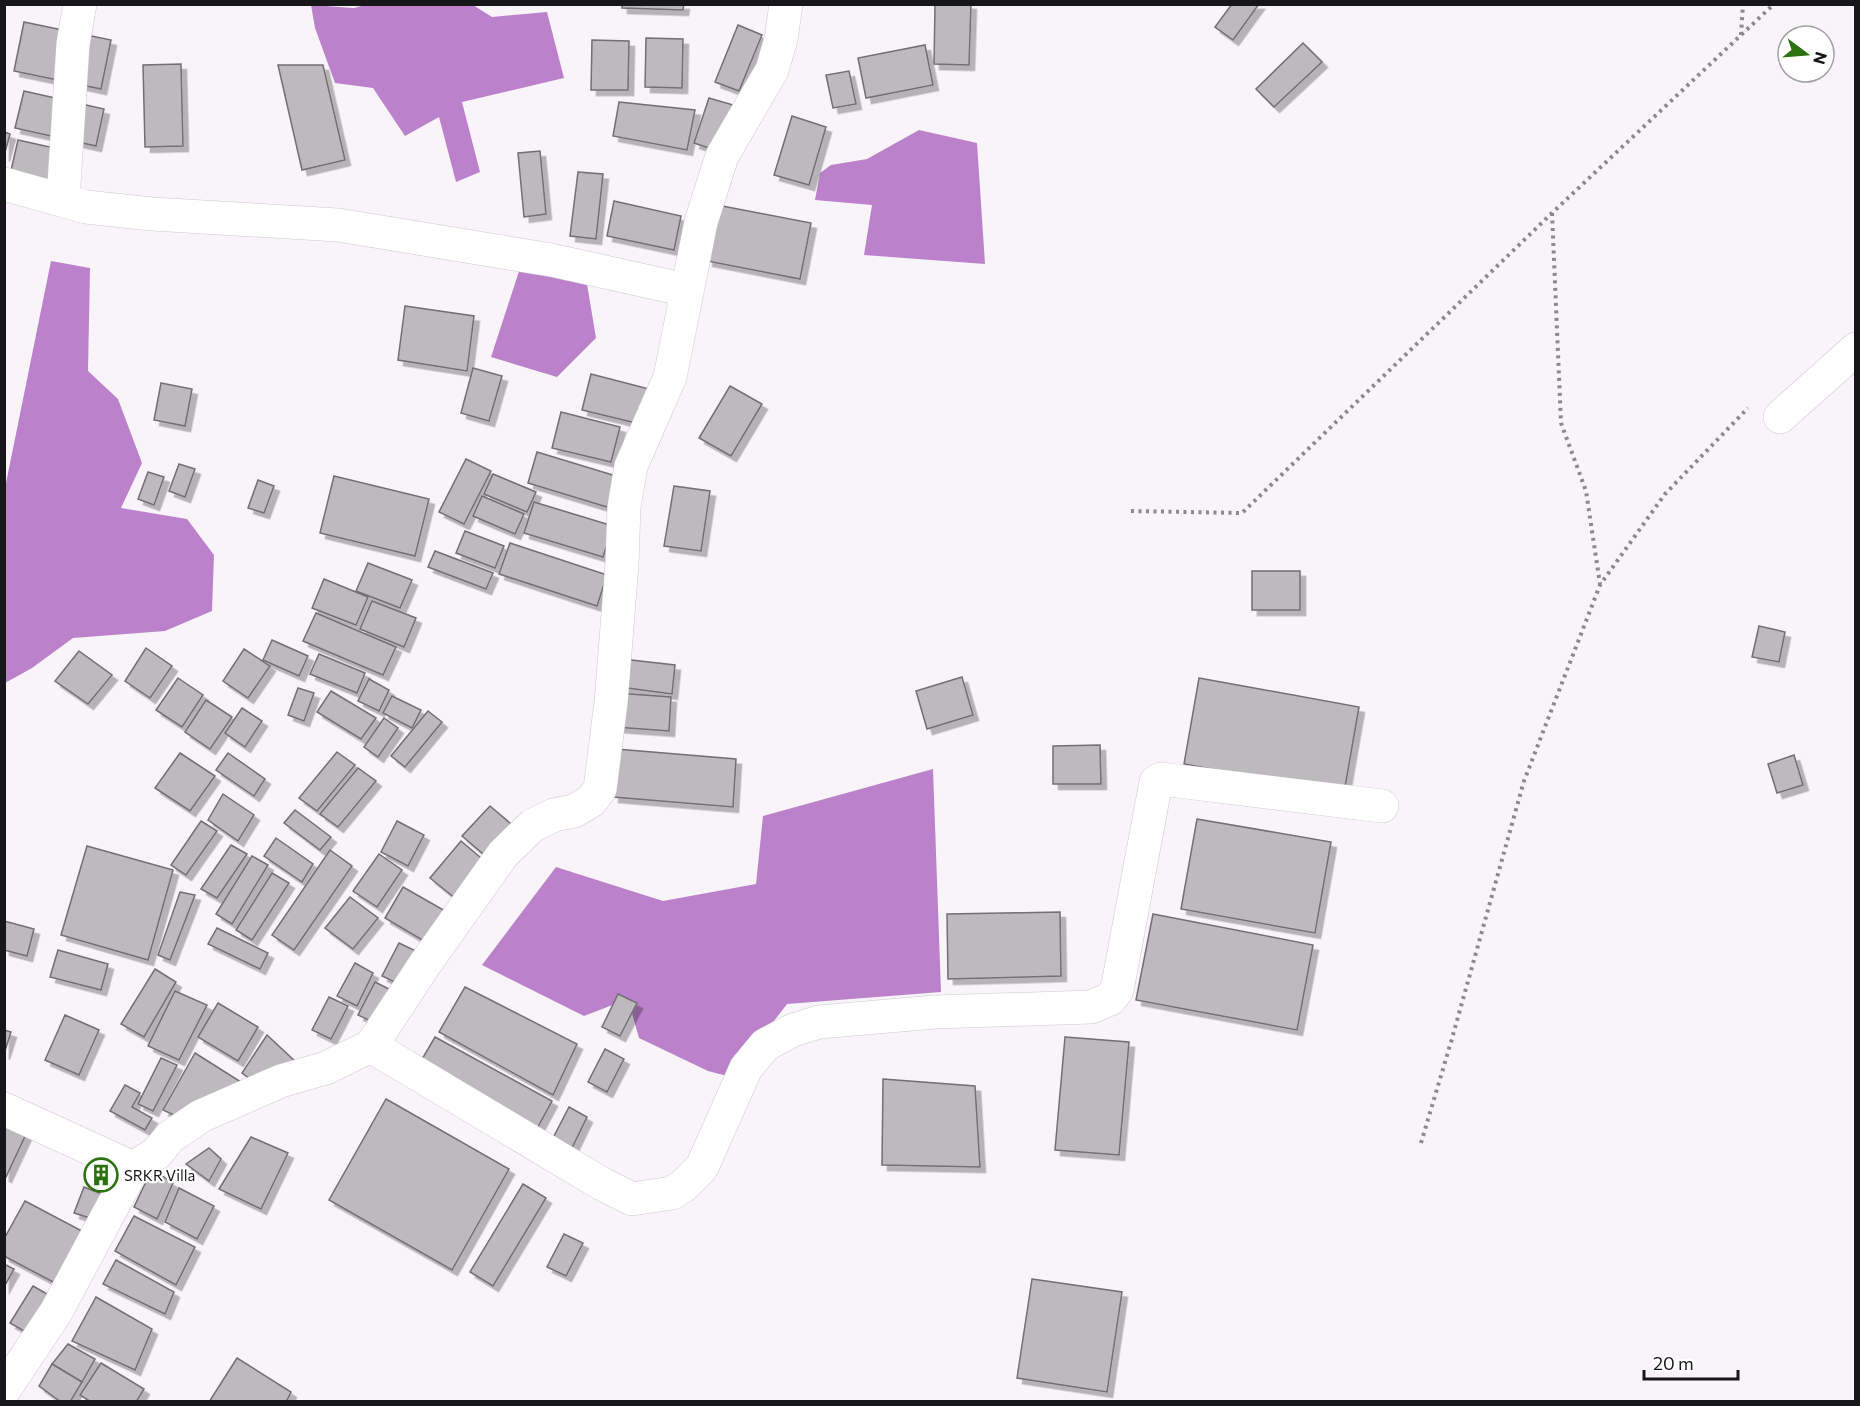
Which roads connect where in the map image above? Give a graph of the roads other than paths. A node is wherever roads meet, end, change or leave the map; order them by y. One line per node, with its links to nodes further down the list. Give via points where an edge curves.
1 (80, 4): 4 (street, via 73,44)
2 (786, 4): 5 (street, via 772,70 722,156 701,222)
3 (4, 184): 4 (street)
4 (63, 200): 5 (street, via 86,207 152,214 338,225 551,260)
5 (686, 290): 9 (street, via 670,377 632,466 624,507 611,702 600,789 591,801 574,811 532,825 503,854)
6 (1856, 349): 7 (street)
7 (1767, 410)
8 (1382, 806): 9 (street, via 1161,779 1156,782 1117,990 1110,999 1091,1007 935,1012 819,1022 793,1030 765,1045 746,1068 702,1167 672,1193 632,1199)
9 (371, 1046): 11 (street, via 326,1068 281,1081 201,1116)
10 (4, 1109): 11 (street)
11 (133, 1168): 12 (street, via 56,1312)
12 (13, 1359): 13 (street)
13 (4, 1390)

